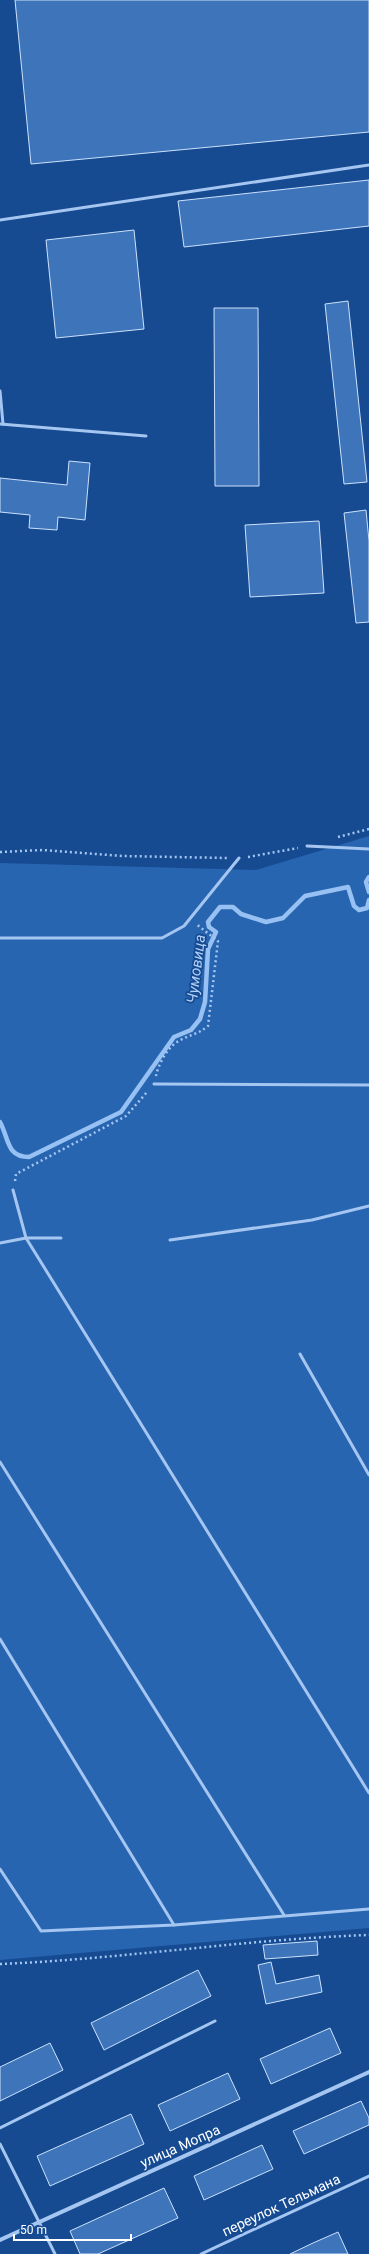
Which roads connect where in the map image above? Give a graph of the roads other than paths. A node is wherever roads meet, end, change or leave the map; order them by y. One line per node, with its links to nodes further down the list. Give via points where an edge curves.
1 (369, 165): 2 (lane)
2 (0, 220)
3 (0, 391): 4 (lane)
4 (2, 424): 5 (lane)
5 (146, 436)
6 (307, 846): 7 (lane)
7 (369, 849)
8 (240, 858): 9 (lane, via 184,926 162,938)
9 (0, 938)
10 (154, 1084): 11 (lane)
11 (369, 1085)
12 (13, 1190): 14 (lane)
13 (369, 1206): 16 (lane, via 312,1220)
14 (26, 1238): 15 (lane); 17 (lane); 22 (lane)
15 (61, 1238)
16 (170, 1240)
17 (0, 1243)
18 (300, 1354): 20 (lane)
19 (0, 1462): 25 (lane)
20 (369, 1475)
21 (0, 1639): 26 (lane)
22 (369, 1793)
23 (0, 1869): 26 (lane, via 41,1931)
24 (369, 1909): 25 (lane)
25 (284, 1915): 26 (lane)
26 (174, 1925)
27 (215, 2021): 29 (lane)
28 (369, 2072): 32 (street, улица Мопра)
29 (0, 2128)
30 (0, 2144): 32 (lane)
31 (369, 2176): 35 (lane, переулок Тельмана)
32 (38, 2222): 33 (street, улица Мопра); 34 (lane)
33 (0, 2240)
34 (55, 2254)
35 (202, 2254)

